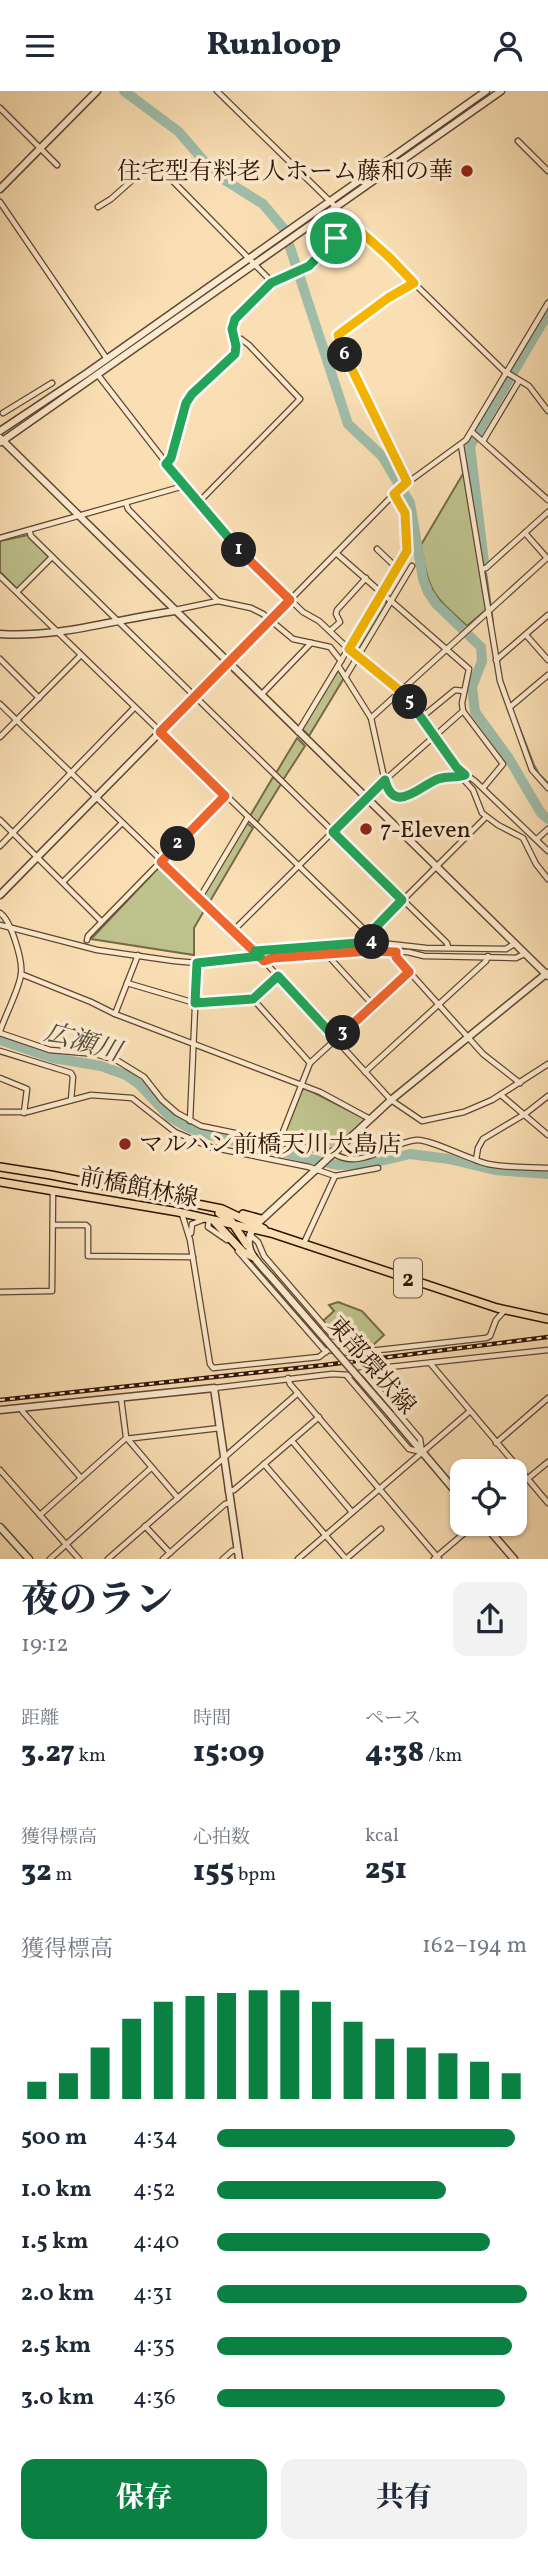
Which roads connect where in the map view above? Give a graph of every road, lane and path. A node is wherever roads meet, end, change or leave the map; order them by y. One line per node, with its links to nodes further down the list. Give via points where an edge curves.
1 (97, 91): 7 (street)
2 (217, 91): 11 (street)
3 (486, 91): 11 (street)
4 (501, 91): 14 (street)
5 (0, 108): 7 (street)
6 (518, 141): 9 (street)
7 (41, 146): 8 (street); 10 (street)
8 (57, 165)
9 (548, 171)
10 (0, 189)
11 (328, 201): 14 (street); 16 (street)
12 (0, 202): 22 (street)
13 (98, 207): 16 (street, via 156,164)
14 (335, 208): 15 (street); 17 (street)
15 (351, 223): 18 (street, via 302,271); 19 (street)
16 (249, 258): 17 (street); 22 (street)
17 (256, 265): 18 (street); 24 (street)
18 (272, 282): 21 (street, via 234,321)
19 (414, 283): 23 (street); 36 (street, via 337,336)
20 (548, 303): 23 (street)
21 (234, 338): 35 (street, via 235,354 184,407); 41 (street, via 249,345 300,399)
22 (107, 359): 28 (street)
23 (509, 374): 25 (street); 32 (street)
24 (98, 375): 33 (street); 35 (street)
25 (519, 381): 29 (street, via 529,386); 32 (street)
26 (52, 383): 27 (street)
27 (34, 395): 28 (street); 30 (street)
28 (41, 404): 31 (street)
29 (548, 411)
30 (3, 413)
31 (0, 432)
32 (477, 436): 34 (street); 39 (street)
33 (1, 441): 43 (street)
34 (461, 445): 36 (street); 53 (street)
35 (166, 464): 37 (street)
36 (406, 483): 38 (street)
37 (184, 486): 40 (street); 41 (street)
38 (397, 491): 48 (street); 52 (street, via 405,513 408,549)
39 (548, 500)
40 (126, 503): 43 (street); 59 (street)
41 (198, 503): 58 (street)
42 (548, 512): 45 (street)
43 (79, 516): 44 (street); 61 (street)
44 (29, 530): 46 (street); 49 (street)
45 (525, 533): 50 (street); 53 (street)
46 (0, 538)
47 (377, 548): 52 (street)
48 (336, 553): 55 (street); 58 (street)
49 (52, 557): 56 (street); 64 (street)
50 (548, 558): 62 (street)
51 (412, 566): 60 (street)
52 (397, 568): 57 (street)
53 (482, 569): 62 (street)
54 (0, 576): 56 (street)
55 (366, 578): 57 (street); 66 (street, via 337,610 340,622)
56 (17, 592): 67 (street)
57 (382, 593): 60 (street); 72 (street)
58 (290, 600): 65 (street); 66 (street)
59 (218, 601): 61 (street); 65 (street, via 259,611)
60 (392, 601): 71 (street); 74 (street)
61 (175, 611): 64 (street); 78 (street)
62 (488, 611): 71 (street); 76 (street)
63 (548, 615): 69 (street)
64 (118, 621): 67 (street); 85 (street)
65 (270, 621): 70 (street, via 293,639); 78 (street)
66 (330, 631): 72 (street)
67 (58, 633): 68 (street); 73 (street)
68 (0, 635)
69 (526, 635): 76 (street); 77 (street)
70 (311, 643): 79 (street, via 328,646); 84 (street)
71 (446, 648): 82 (street); 83 (street, via 469,669)
72 (349, 649): 74 (street); 79 (street)
73 (81, 655): 86 (street); 89 (street)
74 (357, 657): 80 (street); 82 (street)
75 (0, 659): 86 (street)
76 (496, 660): 88 (street)
77 (548, 660)
78 (228, 662): 84 (street); 85 (street)
79 (340, 664): 80 (street); 95 (street)
80 (346, 675): 92 (street)
81 (548, 675): 88 (street)
82 (400, 691): 91 (street); 92 (street)
83 (464, 691): 90 (street); 91 (street, via 456,690)
84 (261, 695): 95 (street)
85 (195, 697): 94 (street); 113 (street)
86 (38, 698): 93 (street)
87 (0, 704): 93 (street)
88 (510, 707): 104 (street, via 533,770)
89 (134, 708): 94 (street); 98 (street)
90 (463, 711): 96 (street); 103 (street, via 503,764)
91 (422, 717): 96 (street)
92 (371, 718): 101 (street)
93 (17, 720): 97 (street); 98 (street)
94 (160, 732): 105 (street); 106 (street)
95 (298, 732): 107 (street)
96 (436, 735): 99 (street); 101 (street)
97 (0, 737)
98 (70, 772): 106 (street); 114 (street)
99 (465, 775): 100 (street); 101 (street, via 437,779 414,794 398,796 390,792); 102 (street)
100 (472, 779): 102 (street); 103 (street)
101 (385, 780): 107 (street)
102 (467, 784): 109 (street)
103 (483, 788): 115 (street)
104 (548, 788)
105 (225, 796): 108 (street); 119 (street)
106 (95, 797): 111 (street); 118 (street)
107 (366, 799): 113 (street); 121 (street)
108 (248, 817): 120 (street); 125 (street)
109 (486, 817): 121 (street); 122 (street, via 523,838)
110 (0, 820): 114 (street)
111 (122, 823): 119 (street); 123 (street)
112 (548, 828): 115 (street)
113 (333, 832): 120 (street); 126 (street)
114 (13, 833): 116 (street); 118 (street)
115 (537, 839): 117 (street)
116 (0, 846)
117 (548, 851)
118 (37, 857): 123 (street); 124 (street)
119 (161, 862): 125 (street); 128 (street)
120 (298, 867): 131 (street); 132 (street)
121 (436, 867): 126 (street); 135 (street)
122 (548, 879)
123 (63, 882): 128 (street)
124 (0, 895)
125 (199, 899): 131 (street)
126 (402, 900): 132 (street); 136 (street)
127 (0, 913): 130 (street)
128 (102, 921): 133 (street)
129 (0, 925): 130 (street)
130 (11, 929): 141 (street); 146 (street)
131 (233, 931): 137 (street)
132 (369, 934): 134 (street)
133 (88, 940)
134 (372, 942): 136 (street); 137 (street)
135 (514, 944): 136 (street, via 506,949); 140 (street)
136 (448, 947)
137 (255, 951): 143 (street)
138 (396, 952): 139 (street); 142 (street); 145 (street)
139 (329, 954): 143 (street); 153 (street)
140 (524, 954): 142 (street, via 516,958); 147 (street)
141 (138, 955): 144 (street); 149 (street)
142 (488, 956): 152 (street)
143 (262, 958): 144 (street); 148 (street)
144 (197, 963): 151 (street)
145 (409, 972): 152 (street); 153 (street)
146 (21, 974): 154 (street); 155 (street)
147 (547, 974): 156 (street)
148 (278, 976): 150 (street); 157 (street)
149 (127, 983): 151 (street); 154 (street)
150 (253, 999): 151 (street); 160 (street)
151 (195, 1003): 158 (street)
152 (439, 1004): 156 (street); 162 (street)
153 (373, 1005): 157 (street)
154 (115, 1014): 158 (street)
155 (0, 1032): 174 (street, via 50,1050 118,1061 140,1074 171,1109)
156 (468, 1037): 164 (street); 169 (street)
157 (336, 1039): 160 (street); 162 (street)
158 (195, 1045): 165 (street); 174 (street)
159 (0, 1051): 168 (street, via 71,1073)
160 (310, 1063): 165 (street)
161 (548, 1064): 164 (street)
162 (365, 1072): 169 (street)
163 (0, 1078): 171 (street, via 27,1089)
164 (520, 1083): 166 (street)
165 (301, 1084): 173 (street); 176 (street)
166 (500, 1095): 169 (street, via 472,1109 425,1122); 172 (street)
167 (548, 1096): 172 (street)
168 (71, 1100): 171 (street); 182 (street, via 94,1095 132,1098 175,1132 204,1145)
169 (391, 1100): 173 (street)
170 (0, 1112): 171 (street)
171 (24, 1113)
172 (525, 1114): 175 (street); 178 (street, via 483,1139)
173 (371, 1119): 177 (street)
174 (190, 1121): 176 (street)
175 (548, 1135)
176 (279, 1142): 177 (street)
177 (331, 1155): 178 (street, via 355,1159 421,1140); 182 (street)
178 (476, 1160): 181 (street)
179 (0, 1167): 186 (main road, 前橋館林線 / 2)
180 (377, 1168): 183 (street)
181 (548, 1168)
182 (317, 1169): 183 (street); 191 (street)
183 (335, 1175): 193 (street)
184 (0, 1182): 185 (main road, 前橋館林線 / 2)
185 (53, 1190): 187 (main road, 前橋館林線 / 2); 190 (street)
186 (181, 1202): 189 (main road, via 221,1213); 191 (main road, 前橋館林線 / 2, via 222,1209)
187 (178, 1212): 188 (main road, 前橋館林線 / 2); 192 (street, via 185,1218)
188 (209, 1220): 189 (main road, 前橋館林線 / 2); 192 (street, via 192,1224); 196 (main road); 202 (street, via 208,1227 234,1246)
189 (234, 1225): 191 (main road, 前橋館林線 / 2); 194 (main road)
190 (53, 1226): 195 (street, via 86,1225 88,1256); 197 (street, via 52,1291)
191 (255, 1227): 193 (main road, 前橋館林線 / 2); 194 (street); 200 (street, via 264,1256)
192 (190, 1240): 195 (street)
193 (304, 1243): 198 (main road, 前橋館林線 / 2)
194 (247, 1245): 196 (street, 東部環状線)
195 (193, 1257): 202 (street, via 212,1368 319,1357)
196 (253, 1257): 219 (street, 東部環状線, bridge)
197 (0, 1292)
198 (505, 1310): 199 (main road, 前橋館林線 / 2); 202 (street, via 486,1338)
199 (548, 1319)
200 (333, 1336)
201 (548, 1350): 203 (street)
202 (326, 1352)
203 (430, 1363): 204 (street); 213 (street)
204 (364, 1373): 205 (street); 219 (street, via 420,1439)
205 (347, 1375): 206 (street); 219 (street, via 409,1449)
206 (288, 1378): 207 (street); 208 (street)
207 (214, 1388): 209 (street); 215 (street)
208 (298, 1393): 214 (street); 220 (street)
209 (121, 1398): 211 (street); 216 (street)
210 (548, 1398): 218 (street)
211 (22, 1408): 212 (street); 226 (street)
212 (0, 1410)
213 (469, 1412): 218 (street); 219 (street)
214 (319, 1417): 217 (street); 229 (street)
215 (220, 1428): 216 (street); 220 (street)
216 (127, 1439): 224 (street); 226 (street)
217 (292, 1441): 223 (street); 234 (street)
218 (496, 1443): 221 (street)
219 (422, 1452): 228 (street, 東部環状線); 229 (street)
220 (223, 1457): 230 (street); 231 (street)
221 (510, 1459)
222 (548, 1462): 227 (street)
223 (264, 1464): 230 (street); 239 (street)
224 (151, 1468): 231 (street); 242 (street)
225 (0, 1470): 235 (street)
226 (81, 1478): 235 (street)
227 (527, 1479): 233 (street)
228 (450, 1485)
229 (380, 1489): 234 (street); 245 (street)
230 (229, 1492): 232 (street)
231 (178, 1497): 236 (street)
232 (230, 1503): 243 (street); 244 (street)
233 (548, 1503)
234 (352, 1512): 239 (street)
235 (40, 1515): 242 (street)
236 (145, 1526): 244 (street); 249 (street)
237 (0, 1527): 246 (street)
238 (381, 1529): 254 (street)
239 (325, 1535): 253 (street); 254 (street)
240 (462, 1536): 245 (street)
241 (494, 1536): 255 (street)
242 (66, 1544): 247 (street); 248 (street)
243 (237, 1550): 251 (street); 252 (street)
244 (170, 1553): 250 (street)
245 (437, 1558)
246 (29, 1559)
247 (50, 1559)
248 (79, 1559)
249 (108, 1559)
250 (163, 1559)
251 (223, 1559)
252 (239, 1559)
253 (298, 1559)
254 (346, 1559)
255 (514, 1559)

